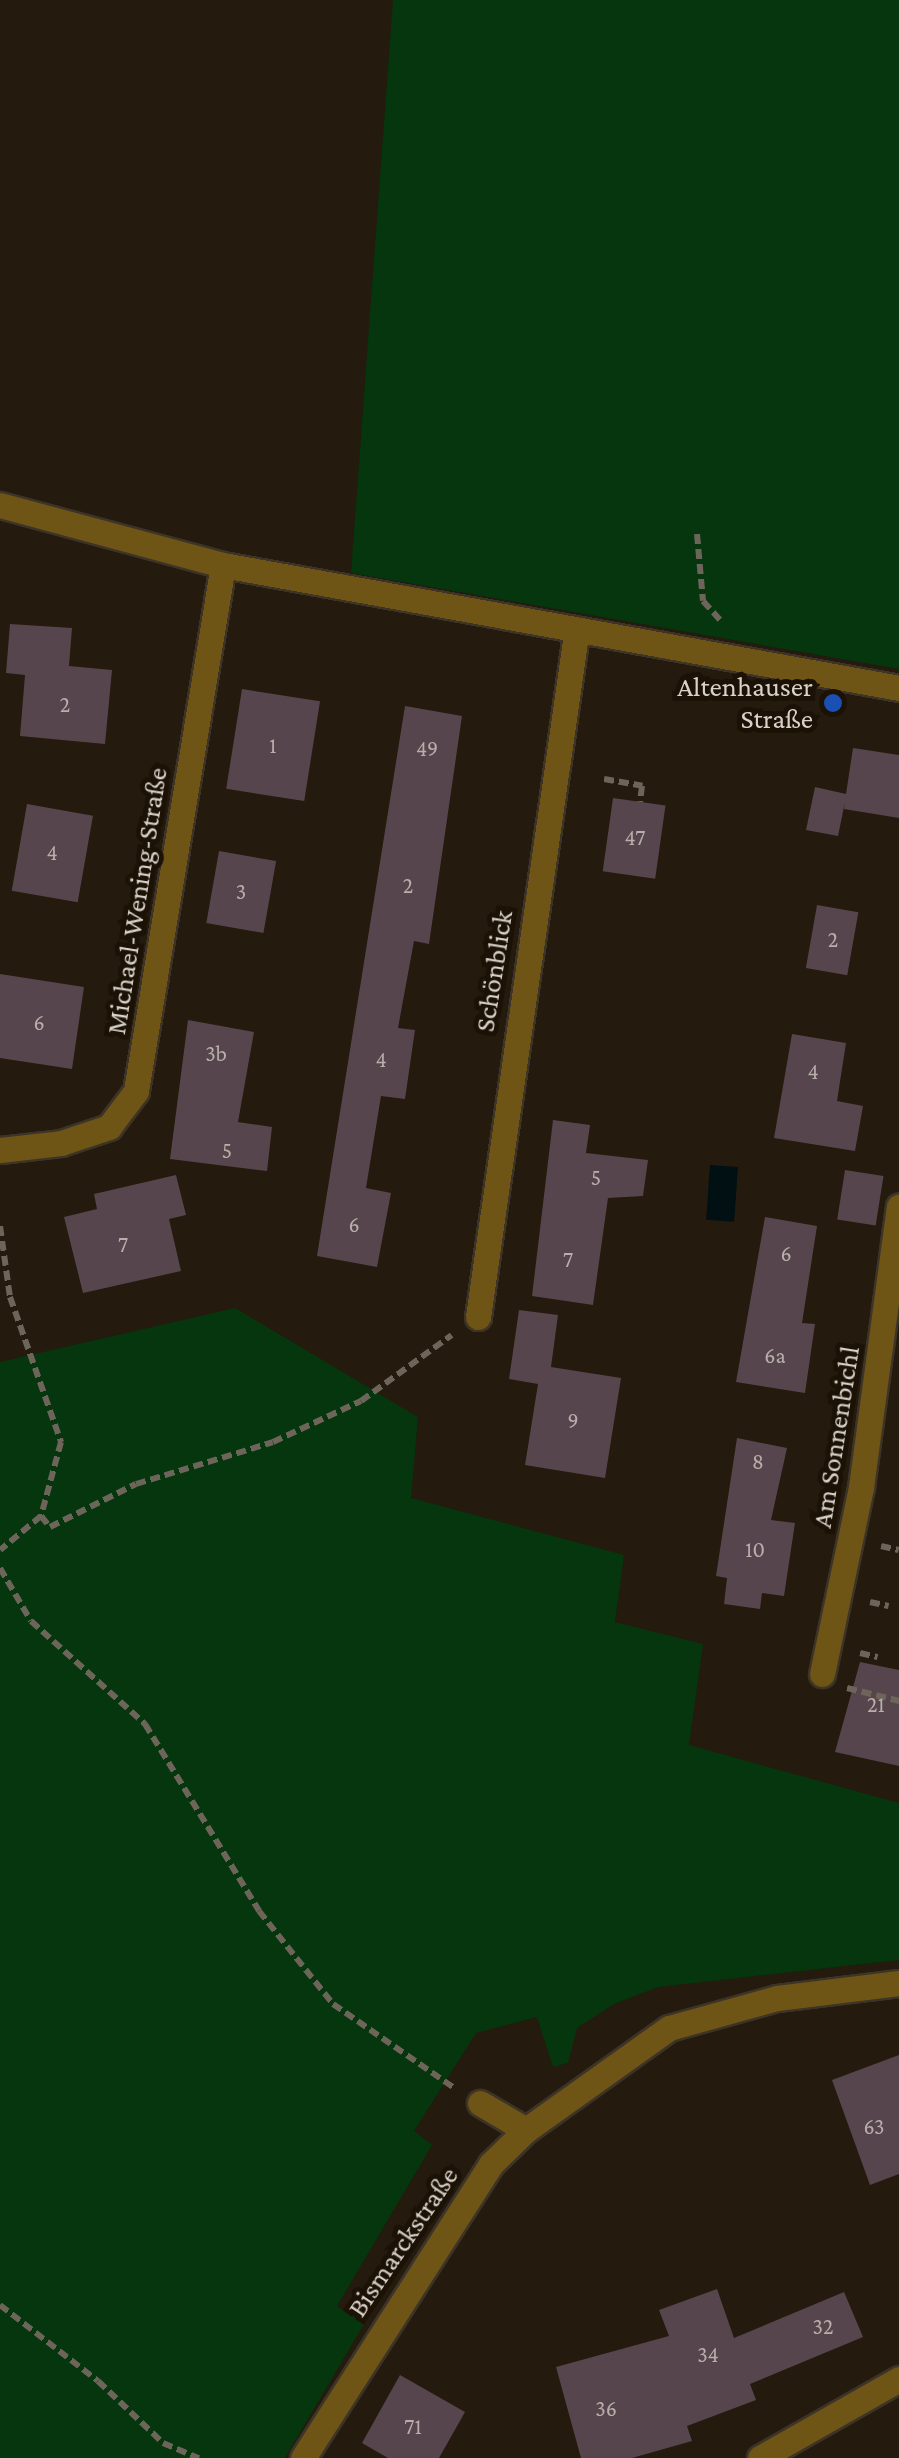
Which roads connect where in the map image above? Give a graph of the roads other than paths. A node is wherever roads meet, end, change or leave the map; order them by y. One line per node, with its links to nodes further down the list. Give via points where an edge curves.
1 (0, 505): 2 (street)
2 (223, 566): 3 (street); 5 (street, Michael-Wening-Straße, via 136,1091 109,1127 60,1143)
3 (576, 634): 4 (street); 7 (street, Schönblick)
4 (899, 688)
5 (0, 1150)
6 (899, 1207): 8 (street, Am Sonnenbichl, via 861,1487)
7 (478, 1317)
8 (822, 1674)
9 (899, 1983): 11 (street, Bismarckstraße, via 713,2012 654,2036)
10 (480, 2103): 11 (street)
11 (526, 2130): 13 (street, Bismarckstraße, via 480,2180)
12 (899, 2379): 14 (street)
13 (302, 2458)
14 (760, 2458)

